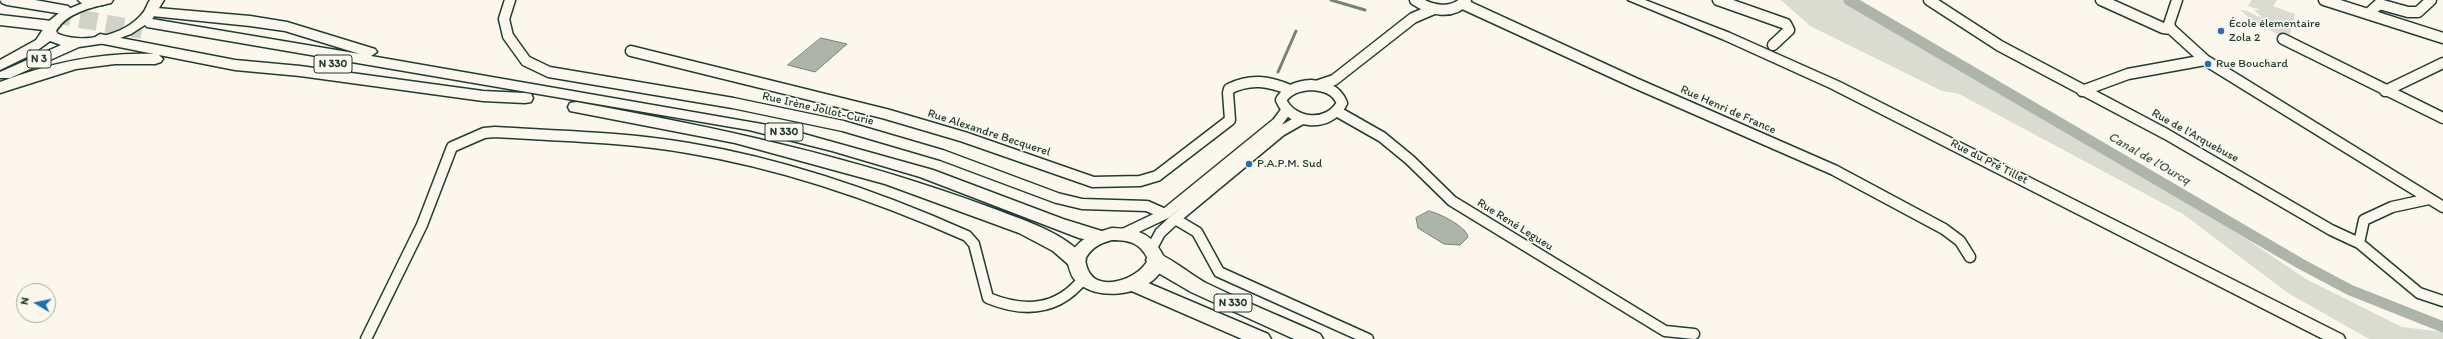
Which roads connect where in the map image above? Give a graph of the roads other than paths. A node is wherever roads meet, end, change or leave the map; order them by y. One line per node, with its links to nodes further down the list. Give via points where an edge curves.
1 (8, 0): 20 (highway)
2 (86, 0): 3 (highway)
3 (104, 0): 20 (main road)
4 (510, 0): 47 (street, Rue Irène Jollot-Curie, via 504,19 508,36 526,61 549,72 733,103 843,126 942,155 1057,198 1082,204 1147,206)
5 (1634, 0): 62 (street, Rue du Pré Tillet, via 1726,36 1835,85)
6 (1718, 0): 26 (street, via 1786,24 1789,30)
7 (1929, 0): 37 (street, Rue de l'Arquebuse, via 2000,46)
8 (2101, 0): 21 (street, via 2163,28)
9 (2177, 0): 21 (street, via 2169,24)
10 (2324, 0): 17 (street)
11 (2431, 0): 17 (street, via 2418,12 2408,12 2379,4)
12 (1417, 2): 15 (street); 18 (street)
13 (1465, 2): 15 (street, via 1451,9); 52 (street, Rue Henri de France, via 1635,83 1834,170 1944,229 1960,241)
14 (0, 5): 20 (highway)
15 (1434, 9): 18 (street)
16 (150, 12): 23 (main road, via 147,18 128,30); 40 (highway, N 330); 49 (highway, N 330, via 287,27 352,48 426,65 454,76 654,107 750,124 829,142 985,194 1083,233)
17 (2368, 14): 22 (street)
18 (1413, 18): 32 (street)
19 (0, 20): 20 (highway)
20 (55, 21): 25 (main road, via 52,37 58,41); 31 (main road, N 3, via 33,48)
21 (2171, 29): 28 (street)
22 (2443, 38)
23 (100, 39): 25 (main road); 30 (highway)
24 (2283, 39): 38 (street, via 2335,62)
25 (79, 43): 33 (main road, N 3)
26 (1774, 45)
27 (631, 50): 36 (street, Rue Alexandre Becquerel, via 907,120 1093,182 1140,181 1157,176 1230,120 1231,110 1227,98 1229,89 1238,83 1251,80 1268,82)
28 (2204, 60): 37 (street, via 2128,74); 45 (street)
29 (2443, 63): 38 (street)
30 (235, 65): 35 (highway, via 135,57 95,60 30,76); 40 (highway, via 300,71 484,96)
31 (0, 66)
32 (1346, 72): 34 (street); 39 (street, via 1339,82)
33 (0, 77)
34 (1319, 86): 36 (street, via 1303,85); 39 (street)
35 (0, 88)
36 (1290, 90): 41 (street, via 1281,100)
37 (2082, 91): 50 (street, Rue de l'Arquebuse, via 2166,134 2331,230)
38 (2385, 91): 43 (street)
39 (1338, 94): 42 (street, via 1342,103)
40 (525, 98): 53 (highway, N 330, via 754,141 854,168 912,186 1008,222 1041,237 1071,254)
41 (1286, 111): 44 (street); 47 (street, via 1273,127)
42 (1338, 112): 44 (street, via 1322,119); 57 (street, Rue René Legueu, via 1382,137 1452,201 1494,228 1665,331)
43 (2443, 118)
44 (1302, 119): 47 (street, via 1284,128)
45 (2429, 199): 46 (street); 50 (street, via 2392,207 2364,220)
46 (2443, 207)
47 (1170, 216): 48 (street); 51 (street, via 1160,233); 61 (street, Rue Irène Jollot-Curie, via 1194,228 1200,234 1219,272)
48 (1123, 234): 49 (main road, N 330); 51 (main road, N 330, via 1140,239)
49 (1101, 237): 53 (main road, N 330, via 1084,246)
50 (2359, 243): 56 (street, Rue de l'Arquebuse, via 2419,293)
51 (1154, 254): 55 (main road, N 330, via 1150,274); 60 (highway, N 330, via 1162,266 1198,287)
52 (1970, 257)
53 (1076, 260): 54 (main road, N 330, via 1076,266)
54 (1084, 278): 55 (main road, N 330, via 1106,287); 58 (street, via 1072,293 1042,305 1021,307 1001,304 988,298 974,244 967,236 894,204 814,178 686,148 644,142 495,132 484,133 452,146 422,225)
55 (1134, 284): 59 (highway, N 330)
56 (2443, 301)
57 (1694, 334)
58 (366, 339)
59 (1261, 339)
60 (1313, 339)
61 (1368, 339)
62 (2337, 339)

